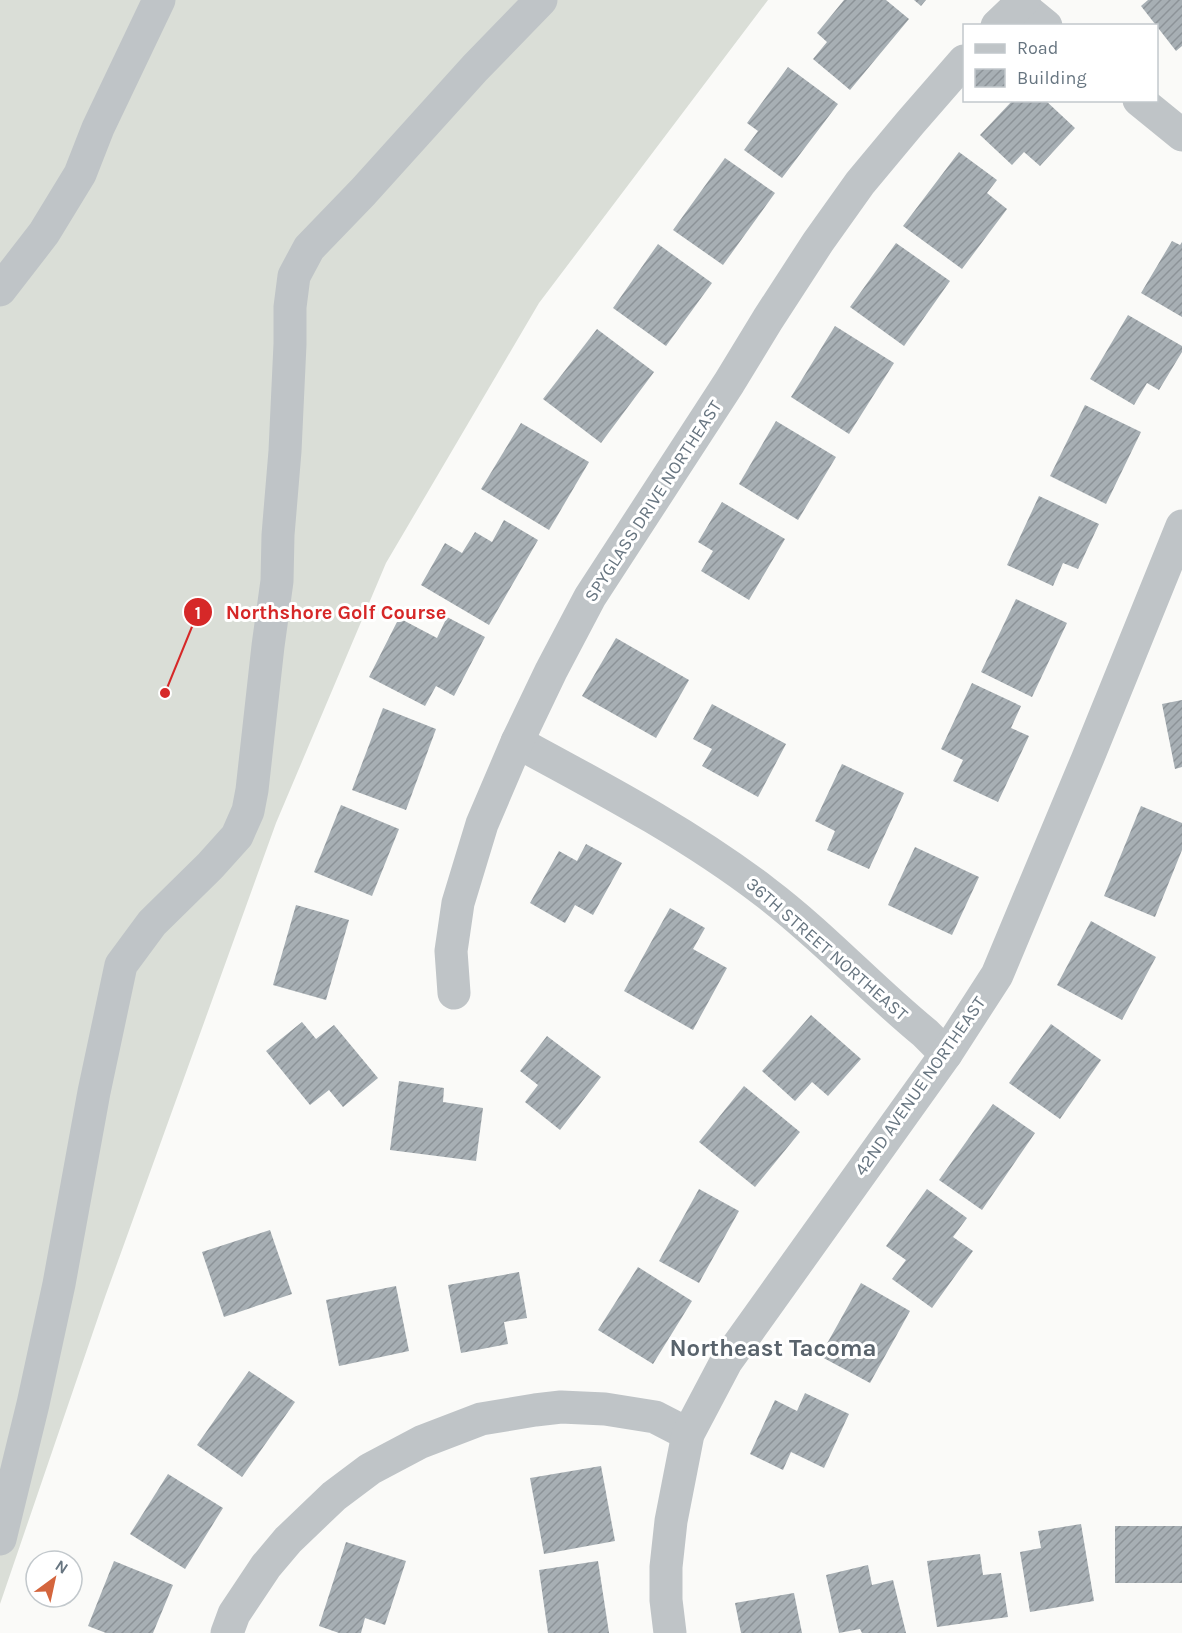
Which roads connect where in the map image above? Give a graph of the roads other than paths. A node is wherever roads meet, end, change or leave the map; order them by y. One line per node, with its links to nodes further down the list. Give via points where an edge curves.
1 (159, 0): 8 (street, via 80,174 44,233)
2 (541, 0): 14 (street, via 309,248 294,276 277,581 248,812 237,836 152,924 121,965 59,1284)
3 (1014, 10): 4 (street)
4 (1042, 24)
5 (963, 62): 10 (street, SPYGLASS DRIVE NORTHEAST, via 860,183 818,242 590,597)
6 (1141, 102): 7 (street)
7 (1182, 135)
8 (0, 290)
9 (1182, 526): 12 (street, 42ND AVENUE NORTHEAST, via 997,975)
10 (517, 742): 11 (street, SPYGLASS DRIVE NORTHEAST, via 482,824 458,903 451,951); 12 (street, 36TH STREET NORTHEAST, via 648,814 725,862 817,936)
11 (454, 993)
12 (946, 1054): 13 (street, 42ND AVENUE NORTHEAST, via 726,1362)
13 (688, 1434): 15 (street, via 655,1417 561,1407 481,1419 421,1442 370,1469 334,1496 288,1540 234,1614); 16 (street, 42ND AVENUE NORTHEAST, via 666,1567)
14 (0, 1539)
15 (227, 1633)
16 (670, 1633)

